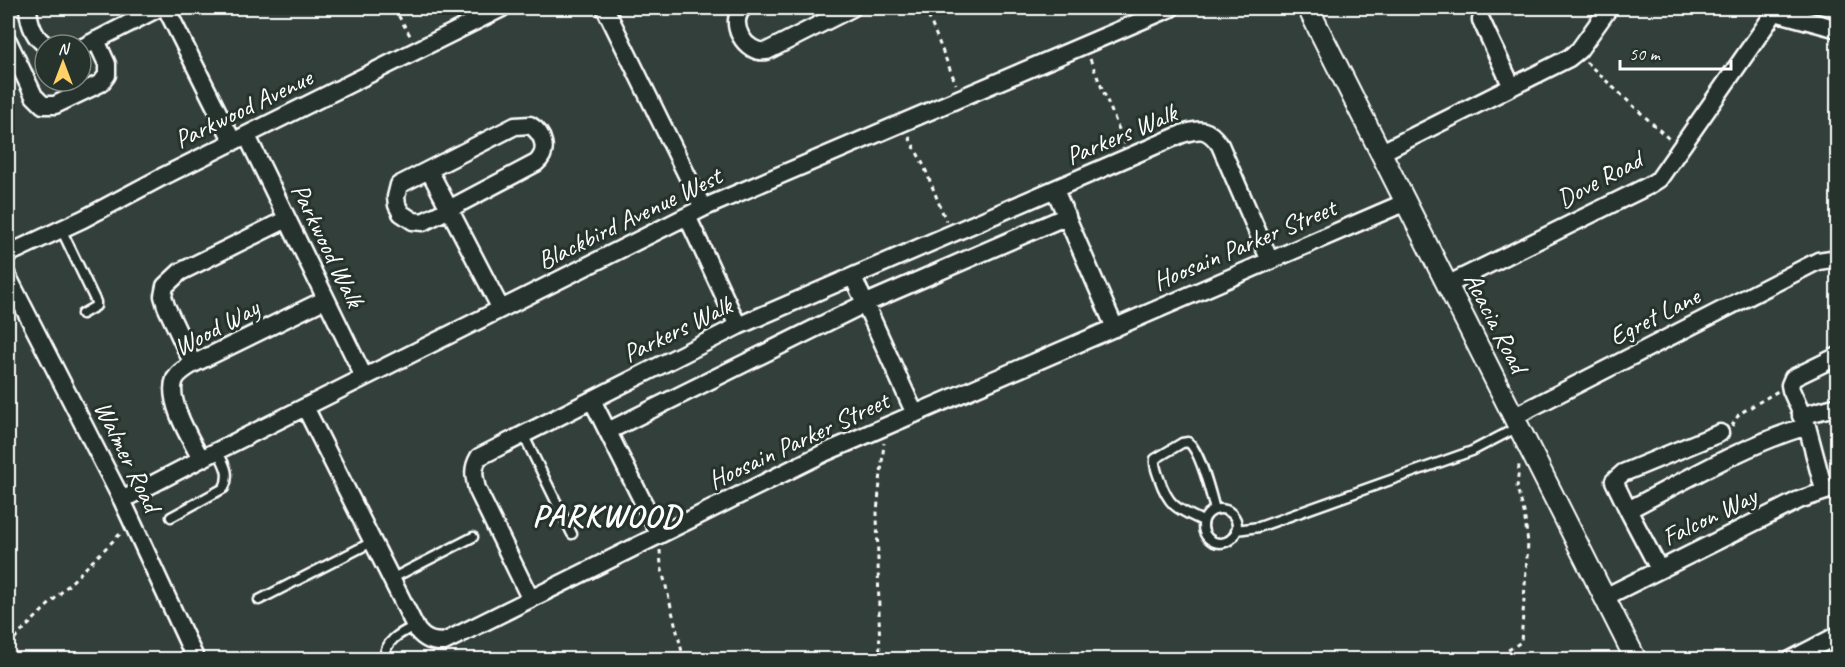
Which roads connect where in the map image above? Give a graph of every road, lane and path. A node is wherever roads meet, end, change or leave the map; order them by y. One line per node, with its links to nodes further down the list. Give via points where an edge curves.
1 (28, 8): 16 (street)
2 (159, 8): 18 (street)
3 (166, 8): 28 (street, Parkwood Walk)
4 (394, 8): 19 (path)
5 (502, 8): 28 (street, Parkwood Avenue)
6 (605, 8): 35 (street)
7 (743, 8): 8 (street, via 736,19 745,44 767,51)
8 (852, 8)
9 (925, 8): 25 (path)
10 (1171, 8): 35 (street, Blackbird Avenue West)
11 (1308, 8): 31 (street, Acacia Road)
12 (1609, 8): 21 (street)
13 (1774, 10): 15 (street, Dove Road); 47 (street, Dove Road, via 1659,178)
14 (1481, 20): 24 (street)
15 (1838, 28)
16 (34, 33)
17 (8, 41): 26 (street, via 34,96 43,105 55,105)
18 (93, 41)
19 (413, 41)
20 (93, 49): 23 (street, via 107,64 107,75)
21 (1579, 50): 24 (street); 29 (path, via 1588,66)
22 (1088, 54): 30 (path)
23 (93, 87)
24 (1512, 87): 31 (street)
25 (958, 89)
26 (80, 93)
27 (907, 132): 41 (path)
28 (240, 139): 39 (street, Parkwood Walk); 40 (street, Parkwood Avenue)
29 (1674, 144)
30 (1127, 150)
31 (1382, 152): 34 (street, Acacia Road)
32 (429, 170): 36 (street); 36 (street, via 399,185 396,197 401,213 418,222); 36 (street, via 515,126 530,125 539,133 544,152 541,159)
33 (1055, 190): 38 (street, Parkers Walk); 41 (street, Parkers Walk); 44 (street, Parkers Walk, via 1182,134 1203,130 1220,145)
34 (1406, 202): 44 (street, Hoosain Parker Street); 47 (street, Acacia Road)
35 (703, 208): 37 (street, Blackbird Avenue West)
36 (449, 209): 50 (street)
37 (687, 216): 50 (street, Blackbird Avenue West); 52 (street)
38 (1067, 216): 49 (street); 53 (street, Parkers Walk)
39 (287, 219): 48 (street, Parkwood Walk); 55 (street, via 180,272 165,286 166,306)
40 (61, 229): 42 (street, Parkwood Avenue); 51 (lane, via 96,302 96,306)
41 (952, 234): 46 (street, Parkers Walk)
42 (8, 254)
43 (1838, 258): 63 (street, Egret Lane, via 1818,261)
44 (1270, 261): 53 (street, Hoosain Parker Street)
45 (8, 277): 72 (street, Walmer Road)
46 (853, 277): 49 (street); 52 (street, Parkers Walk)
47 (1447, 285): 63 (street, Acacia Road)
48 (326, 299): 55 (street, Wood Way); 56 (street, Parkwood Walk)
49 (864, 304): 61 (street); 65 (street)
50 (501, 309): 56 (street, Blackbird Avenue West)
51 (81, 314)
52 (738, 326): 58 (street, Parkers Walk)
53 (1115, 328): 61 (street, Hoosain Parker Street)
54 (1838, 356): 57 (street, via 1793,378)
55 (193, 364): 69 (street, Wood Way, via 179,374 173,388 178,412)
56 (364, 377): 60 (street, Blackbird Avenue West)
57 (1790, 385): 62 (street); 66 (path, via 1739,414 1731,427)
58 (592, 400): 65 (street); 67 (street, Parkers Walk)
59 (1838, 406): 62 (street)
60 (305, 407): 68 (street, Blackbird Avenue West); 82 (street, Hoosain Parker Street)
61 (915, 414): 64 (street, Hoosain Parker Street)
62 (1804, 421): 71 (street); 74 (street)
63 (1516, 422): 78 (lane, via 1472,451 1259,527); 85 (street, Acacia Road)
64 (884, 427): 80 (street, Hoosain Parker Street); 94 (path, via 877,512)
65 (608, 431): 80 (street)
66 (1720, 433): 74 (street, via 1623,473 1614,481)
67 (523, 434): 79 (lane); 86 (street, Parkers Walk, via 479,457 474,477)
68 (217, 450): 69 (street, Blackbird Avenue West); 75 (lane, via 227,470 224,488)
69 (201, 459): 72 (street, Blackbird Avenue West)
70 (1521, 459): 95 (path, via 1517,488 1528,543 1521,642)
71 (1831, 489): 83 (street, Falcon Way, via 1799,500)
72 (122, 500): 91 (street, Walmer Road)
73 (1215, 510): 76 (lane); 76 (lane, via 1192,444 1182,443 1155,459 1164,493 1172,505); 78 (lane, via 1232,514)
74 (1628, 510): 83 (street)
75 (171, 517)
76 (1203, 521): 78 (lane, via 1208,538 1218,543 1230,540)
77 (126, 529): 90 (path)
78 (1236, 530)
79 (573, 534)
80 (659, 534): 86 (street, Hoosain Parker Street); 93 (path, via 662,566)
81 (473, 537): 84 (lane)
82 (372, 542): 84 (street, Hoosain Parker Street); 87 (lane)
83 (1659, 569): 85 (street, Falcon Way)
84 (391, 579): 88 (street, Hoosain Parker Street)
85 (1605, 597): 96 (street, Acacia Road)
86 (530, 598): 88 (street, Hoosain Parker Street, via 444,642 430,642)
87 (259, 600)
88 (415, 626): 92 (lane, via 392,639)
89 (1838, 635): 97 (street)
90 (8, 645)
91 (196, 660)
92 (384, 660)
93 (684, 660)
94 (880, 660)
95 (1493, 660)
96 (1636, 660)
97 (1790, 660)

